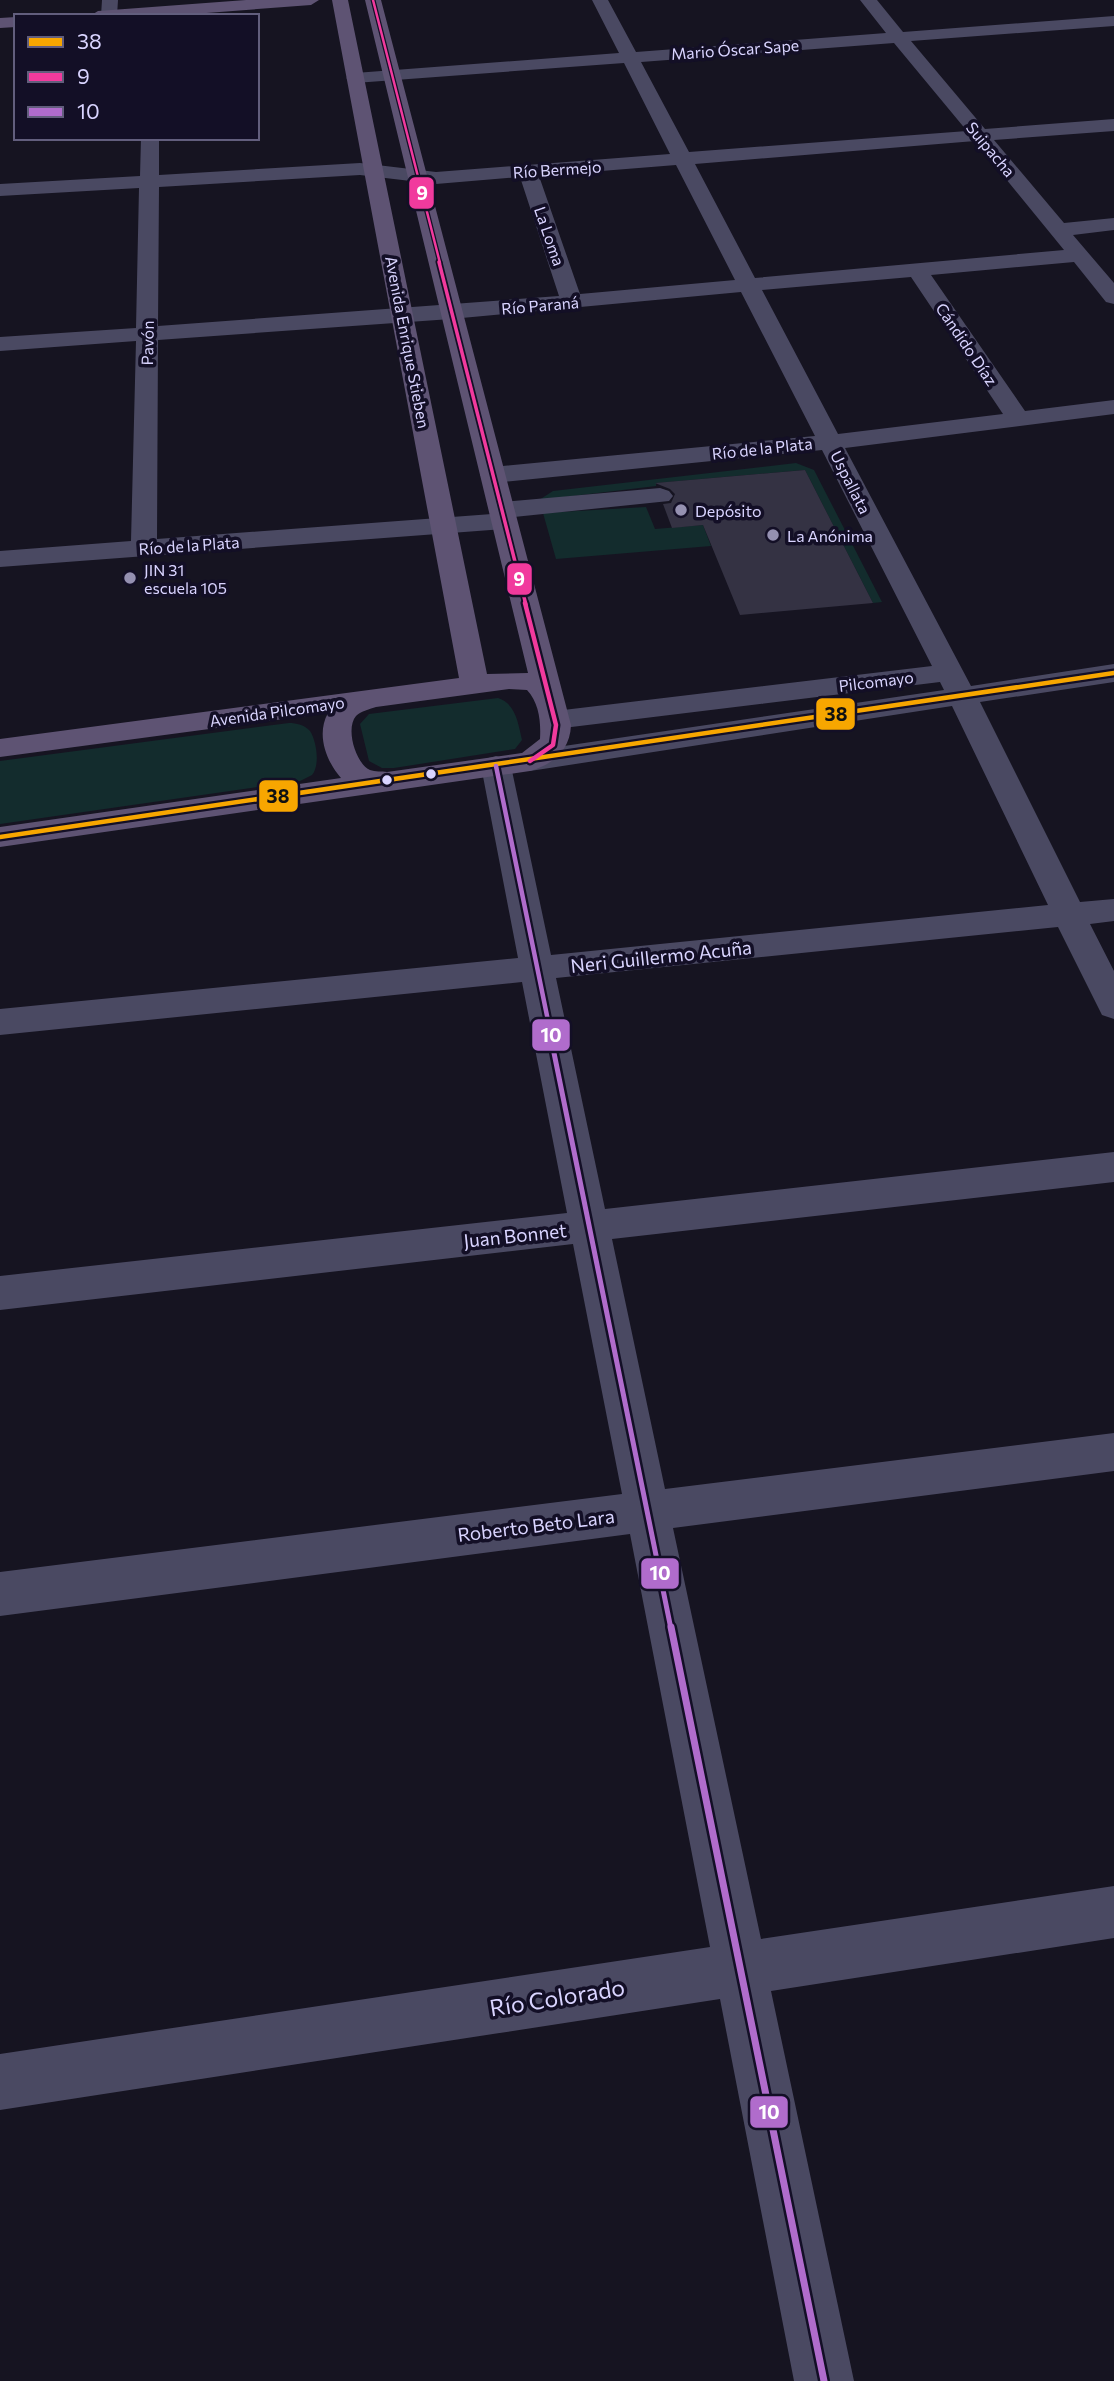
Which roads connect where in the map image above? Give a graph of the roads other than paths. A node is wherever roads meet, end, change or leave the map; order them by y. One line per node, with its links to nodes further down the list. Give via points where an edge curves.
1 (312, 0): 6 (main road)
2 (340, 0): 11 (main road, Avenida Enrique Stieben)
3 (373, 0): 10 (main road)
4 (600, 0): 9 (street, Uspallata)
5 (869, 0): 8 (street, Suipacha)
6 (152, 14)
7 (1114, 21): 8 (street, Mario Óscar Sape)
8 (899, 37): 9 (street, Mario Óscar Sape); 13 (street, Suipacha)
9 (630, 57): 10 (street, Mario Óscar Sape); 15 (street, Uspallata)
10 (392, 75): 11 (street, Mario Óscar Sape); 18 (main road)
11 (355, 78): 16 (main road, Avenida Enrique Stieben)
12 (1114, 125): 13 (street, Río Bermejo)
13 (979, 134): 15 (street, Río Bermejo); 22 (street, Suipacha)
14 (150, 140): 19 (street, Pavón)
15 (683, 159): 17 (street, Río Bermejo); 25 (street, Uspallata)
16 (373, 169): 18 (street, Río Bermejo); 19 (street, Río Bermejo); 29 (main road, Avenida Enrique Stieben)
17 (528, 171): 18 (street, Río Bermejo); 27 (street, La Loma)
18 (417, 176): 28 (main road)
19 (150, 181): 20 (street, Río Bermejo); 30 (street, Pavón)
20 (0, 190)
21 (1114, 224): 22 (street)
22 (1058, 230): 23 (street, Suipacha)
23 (1079, 255): 24 (street, Río Paraná); 26 (street, Suipacha)
24 (917, 270): 25 (street, Río Paraná); 33 (street, Cándido Díaz)
25 (749, 286): 27 (street, Río Paraná); 34 (street, Uspallata)
26 (1114, 298)
27 (572, 302): 28 (street, Río Paraná)
28 (452, 313): 29 (street, Río Paraná); 35 (main road)
29 (402, 316): 30 (street, Río Paraná); 38 (main road, Avenida Enrique Stieben)
30 (147, 334): 31 (street, Río Paraná); 39 (street, Pavón)
31 (0, 344)
32 (1114, 407): 33 (street, Río de la Plata)
33 (1018, 419): 34 (street, Río de la Plata)
34 (830, 442): 35 (street, Río de la Plata); 44 (street, Uspallata)
35 (493, 475): 37 (main road)
36 (660, 496): 37 (street, Río de la Plata, via 541,507)
37 (503, 516): 38 (street, Río de la Plata); 46 (main road)
38 (444, 525): 39 (street, Río de la Plata); 43 (main road, Avenida Enrique Stieben)
39 (144, 548): 40 (street, Río de la Plata)
40 (0, 559)
41 (1114, 648): 44 (street, Pilcomayo)
42 (1114, 673): 44 (street, Pilcomayo)
43 (475, 684): 45 (main road, Avenida Pilcomayo); 46 (main road, Avenida Pilcomayo, via 529,680 544,688)
44 (955, 684): 46 (street, Pilcomayo); 48 (street, Pilcomayo); 52 (street, Uspallata)
45 (376, 698): 47 (main road, Avenida Pilcomayo); 49 (main road, via 348,708 337,721 343,762 362,779)
46 (551, 708): 48 (main road, via 557,736 553,745)
47 (0, 748)
48 (513, 764): 49 (main road); 53 (street)
49 (397, 780): 50 (main road)
50 (0, 837)
51 (1114, 910): 52 (street, Neri Guillermo Acuña)
52 (1070, 915): 53 (street, Neri Guillermo Acuña); 54 (street, Uspallata)
53 (537, 968): 55 (street, Neri Guillermo Acuña); 57 (street)
54 (1114, 1006)
55 (0, 1022)
56 (1114, 1167): 57 (street, Juan Bonnet)
57 (589, 1227): 58 (street, Juan Bonnet); 60 (street)
58 (0, 1293)
59 (1114, 1452): 60 (street, Roberto Beto Lara)
60 (647, 1511): 61 (street, Roberto Beto Lara); 63 (street)
61 (0, 1594)
62 (1114, 1912): 63 (street, Río Colorado)
63 (740, 1969): 64 (street, Río Colorado); 65 (street)
64 (0, 2082)
65 (824, 2381)

